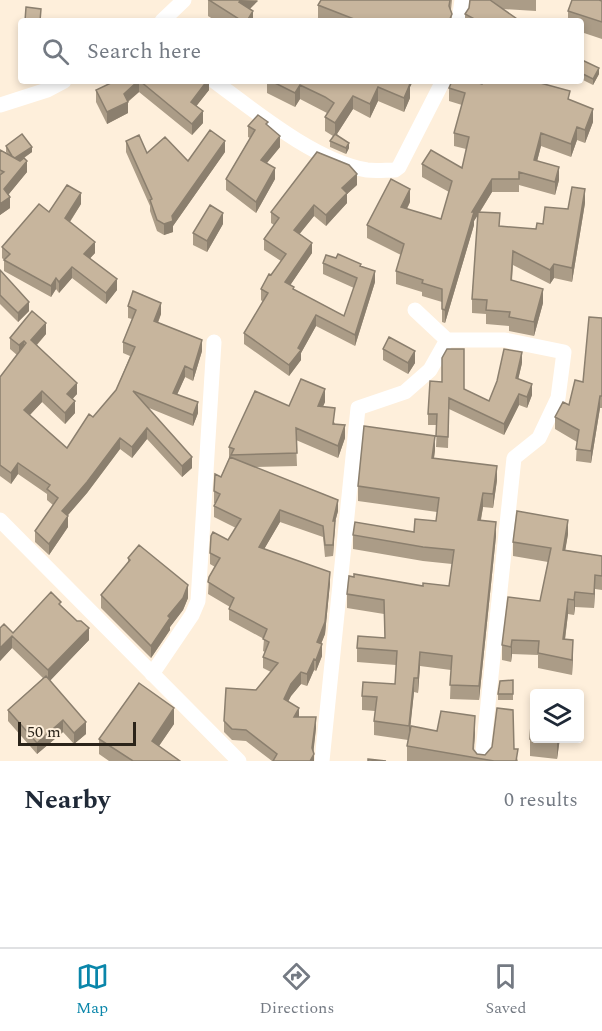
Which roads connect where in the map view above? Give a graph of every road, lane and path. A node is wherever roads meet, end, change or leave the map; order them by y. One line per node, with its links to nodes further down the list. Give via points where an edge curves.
1 (184, 0): 3 (street)
2 (462, 0): 4 (street)
3 (165, 18)
4 (459, 18)
5 (58, 84): 8 (street)
6 (218, 84): 7 (street, via 276,127 327,157 367,170 395,170)
7 (442, 84)
8 (0, 105)
9 (416, 310): 10 (street)
10 (447, 340): 15 (street, via 430,370 405,392 358,408); 16 (street, via 505,340 564,352 558,398 539,438 513,458)
11 (214, 342): 13 (street, via 198,601)
12 (0, 520): 13 (street)
13 (152, 674): 14 (street)
14 (239, 761)
15 (322, 761)
16 (482, 761)

